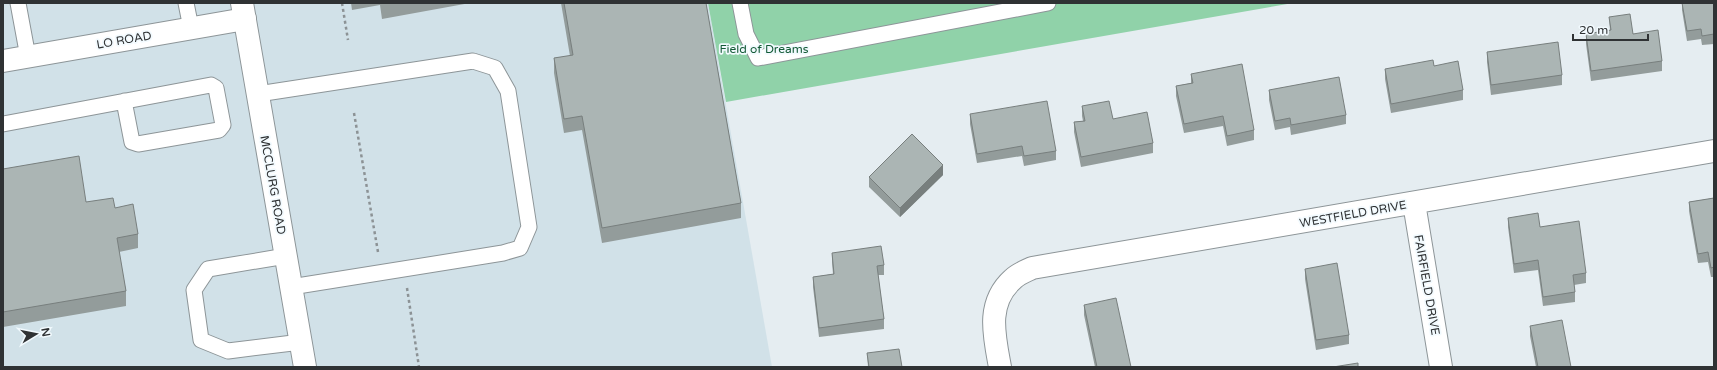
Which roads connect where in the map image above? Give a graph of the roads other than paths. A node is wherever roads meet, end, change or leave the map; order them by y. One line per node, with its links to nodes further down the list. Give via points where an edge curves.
1 (18, 3): 7 (lane)
2 (186, 3): 6 (lane)
3 (740, 3): 4 (lane, via 746,34 758,58)
4 (1048, 3)
5 (243, 11): 6 (street, LO ROAD, via 203,27); 9 (street, MCCLURG ROAD)
6 (191, 28): 7 (street, LO ROAD)
7 (28, 57): 8 (street, LO ROAD)
8 (3, 61)
9 (258, 94): 14 (street, MCCLURG ROAD); 15 (lane, via 473,61 495,68 508,91 529,227 520,248 503,253)
10 (124, 101): 10 (lane, via 211,85 216,88 223,125 219,130 138,144 132,142); 11 (lane)
11 (3, 124)
12 (1714, 151): 13 (street, WESTFIELD DRIVE)
13 (1414, 204): 18 (street, WESTFIELD DRIVE, via 1032,268 1013,278 1001,292 994,309 993,326); 19 (street, FAIRFIELD DRIVE)
14 (286, 256): 15 (street, MCCLURG ROAD); 16 (lane, via 208,269 194,290 201,340 228,351)
15 (291, 287): 16 (street, MCCLURG ROAD)
16 (301, 342): 17 (street, MCCLURG ROAD)
17 (305, 367)
18 (1000, 367)
19 (1441, 367)

